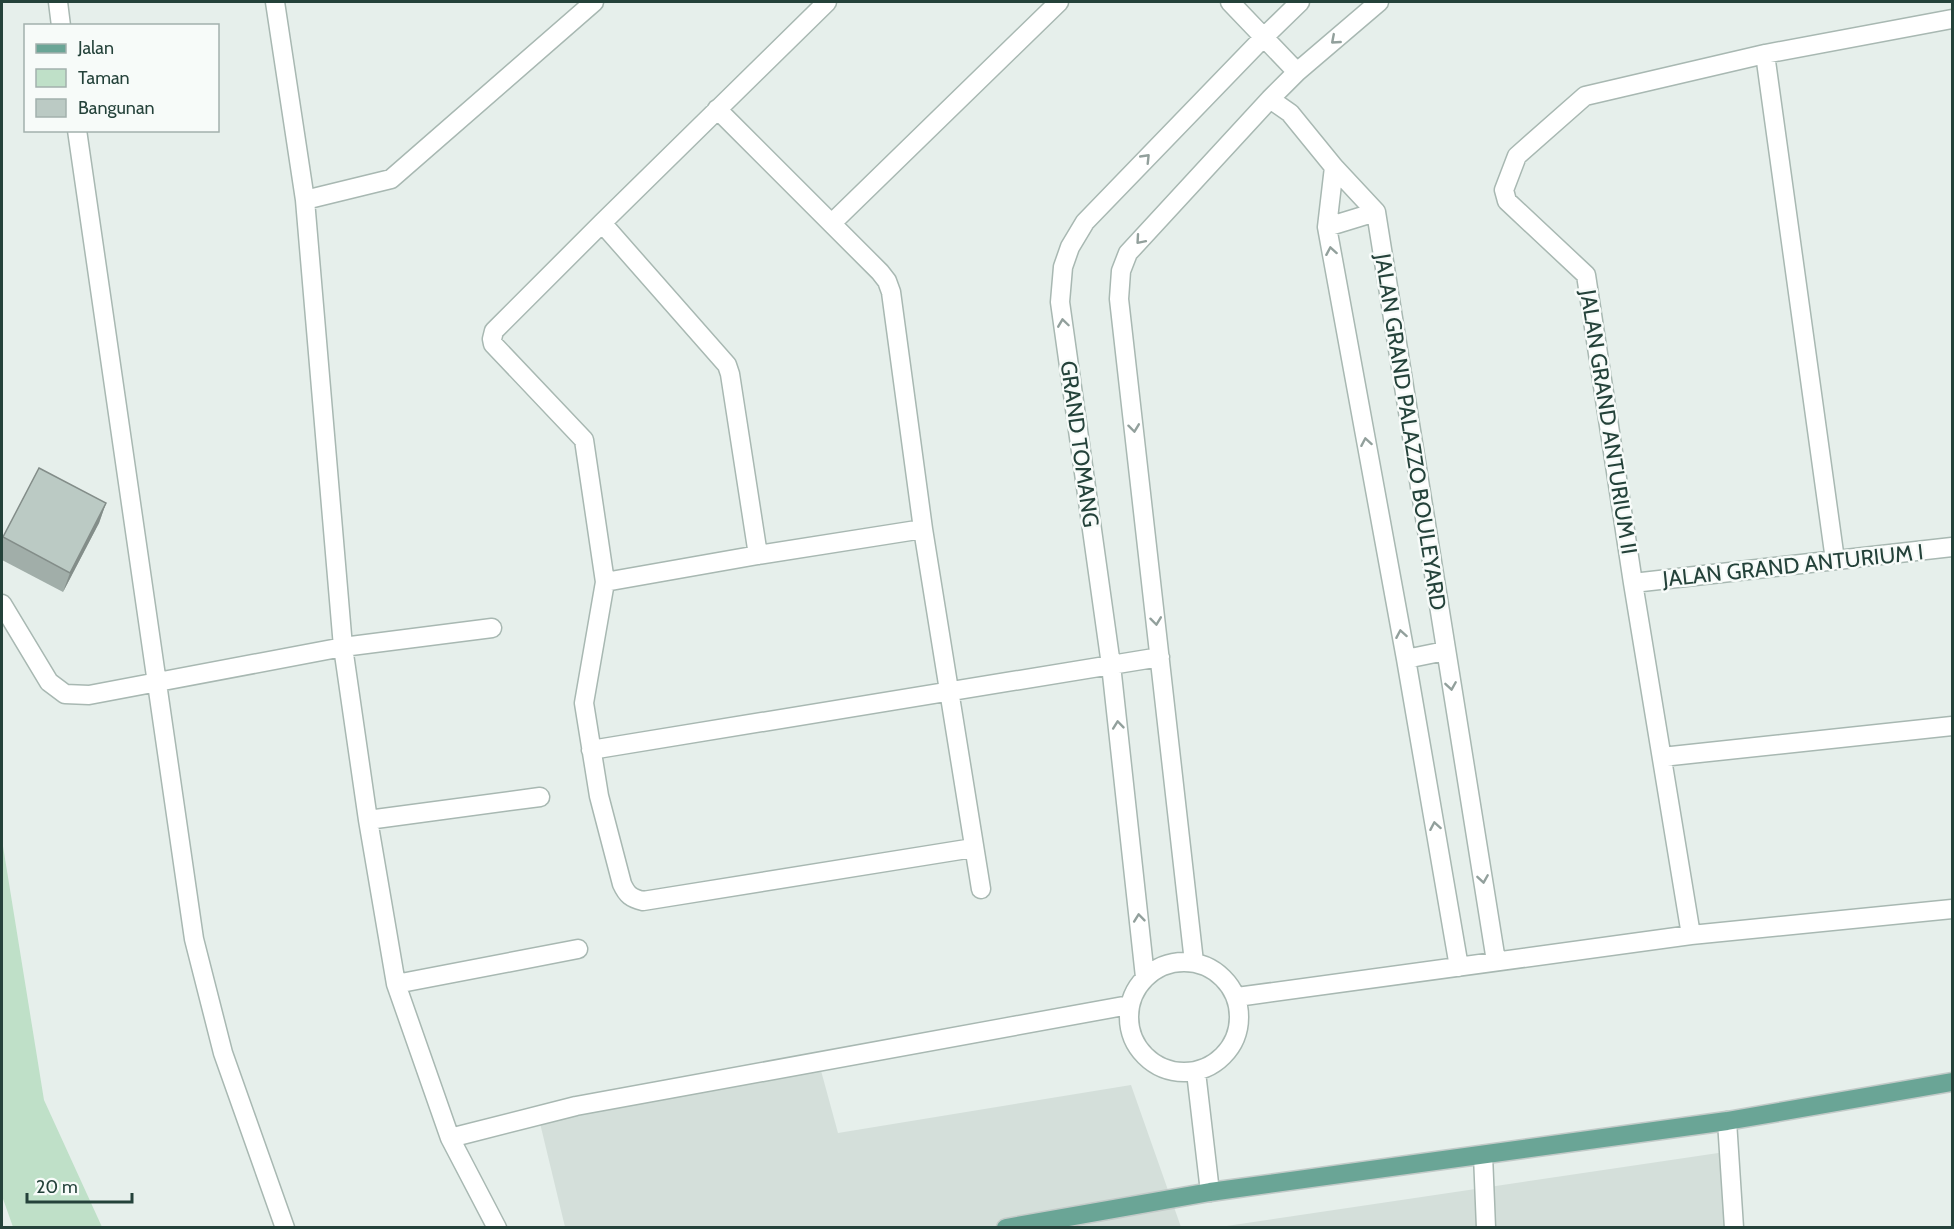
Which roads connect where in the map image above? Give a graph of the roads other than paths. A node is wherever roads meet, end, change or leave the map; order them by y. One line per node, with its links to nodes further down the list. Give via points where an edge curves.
1 (58, 2): 10 (street)
2 (275, 2): 18 (street)
3 (594, 2): 18 (street, via 391,178)
4 (827, 2): 15 (street)
5 (1059, 2): 21 (street)
6 (1230, 2): 11 (street)
7 (1300, 2): 11 (street, GRAND TOMANG)
8 (1379, 2): 13 (street, one-way to 13)
9 (1953, 19): 12 (street, JALAN GRAND ANTURIUM II)
10 (61, 24)
11 (1263, 38): 13 (street); 35 (street, GRAND TOMANG, one-way to 11, via 1060,302 1063,267 1084,222)
12 (1764, 54): 26 (street); 28 (street, JALAN GRAND ANTURIUM II, via 1585,96 1517,156 1504,190 1507,201 1586,275)
13 (1298, 72): 14 (street)
14 (1270, 99): 17 (street, via 1290,113); 33 (street, one-way to 33, via 1134,246 1121,271 1119,299)
15 (717, 109): 20 (street); 21 (street)
16 (77, 132): 36 (street)
17 (1334, 167): 19 (street); 22 (street, JALAN GRAND PALAZZO BOULEYARD)
18 (305, 200): 31 (street)
19 (1376, 212): 22 (street); 32 (street, JALAN GRAND PALAZZO BOULEYARD)
20 (602, 223): 25 (street, via 727,365); 27 (street, via 494,331 492,339 497,350 584,440)
21 (832, 223): 23 (street, via 880,272 891,292)
22 (1327, 227): 34 (street, JALAN GRAND PALAZZO BOULEYARD, one-way to 22)
23 (923, 529): 25 (street); 37 (street)
24 (1953, 547): 26 (street, JALAN GRAND ANTURIUM I)
25 (758, 555): 27 (street)
26 (1835, 560): 28 (street, JALAN GRAND ANTURIUM I)
27 (605, 582): 39 (street, via 584,703)
28 (1633, 584): 40 (street, JALAN GRAND ANTURIUM II)
29 (2, 604): 36 (street, via 49,682 65,694 89,695)
30 (492, 628): 31 (street)
31 (343, 647): 36 (street); 42 (street)
32 (1445, 651): 34 (street); 48 (street, JALAN GRAND PALAZZO BOULEYARD, one-way to 48)
33 (1160, 657): 35 (street); 49 (street)
34 (1406, 658): 50 (street, JALAN GRAND PALAZZO BOULEYARD, one-way to 34)
35 (1112, 665): 37 (street); 51 (street, GRAND TOMANG, one-way to 35)
36 (158, 681): 61 (street, via 194,939 223,1053)
37 (949, 692): 39 (street); 43 (street)
38 (1953, 726): 40 (street)
39 (591, 750): 43 (street, via 622,884 627,894 643,902)
40 (1662, 757): 46 (street, JALAN GRAND ANTURIUM II)
41 (540, 797): 42 (street)
42 (368, 820): 52 (street)
43 (973, 848): 44 (street)
44 (981, 890)
45 (1953, 909): 46 (street)
46 (1691, 935): 48 (street)
47 (578, 949): 52 (street)
48 (1496, 961): 50 (street)
49 (1194, 962): 51 (street, via 1168,964); 53 (street, via 1220,974)
50 (1459, 967): 53 (street)
51 (1145, 976): 54 (street)
52 (396, 984): 58 (street)
53 (1237, 997): 55 (street, via 1240,1021 1234,1044 1218,1062)
54 (1129, 1005): 55 (street, via 1129,1027 1137,1048 1153,1064 1173,1072); 58 (street, via 576,1106)
55 (1196, 1072): 60 (street)
56 (1953, 1082): 57 (main road)
57 (1726, 1121): 59 (main road); 65 (street)
58 (450, 1138): 62 (street)
59 (1483, 1155): 60 (main road); 64 (street)
60 (1210, 1192): 63 (main road)
61 (285, 1227)
62 (497, 1227)
63 (1006, 1227)
64 (1486, 1227)
65 (1734, 1227)

